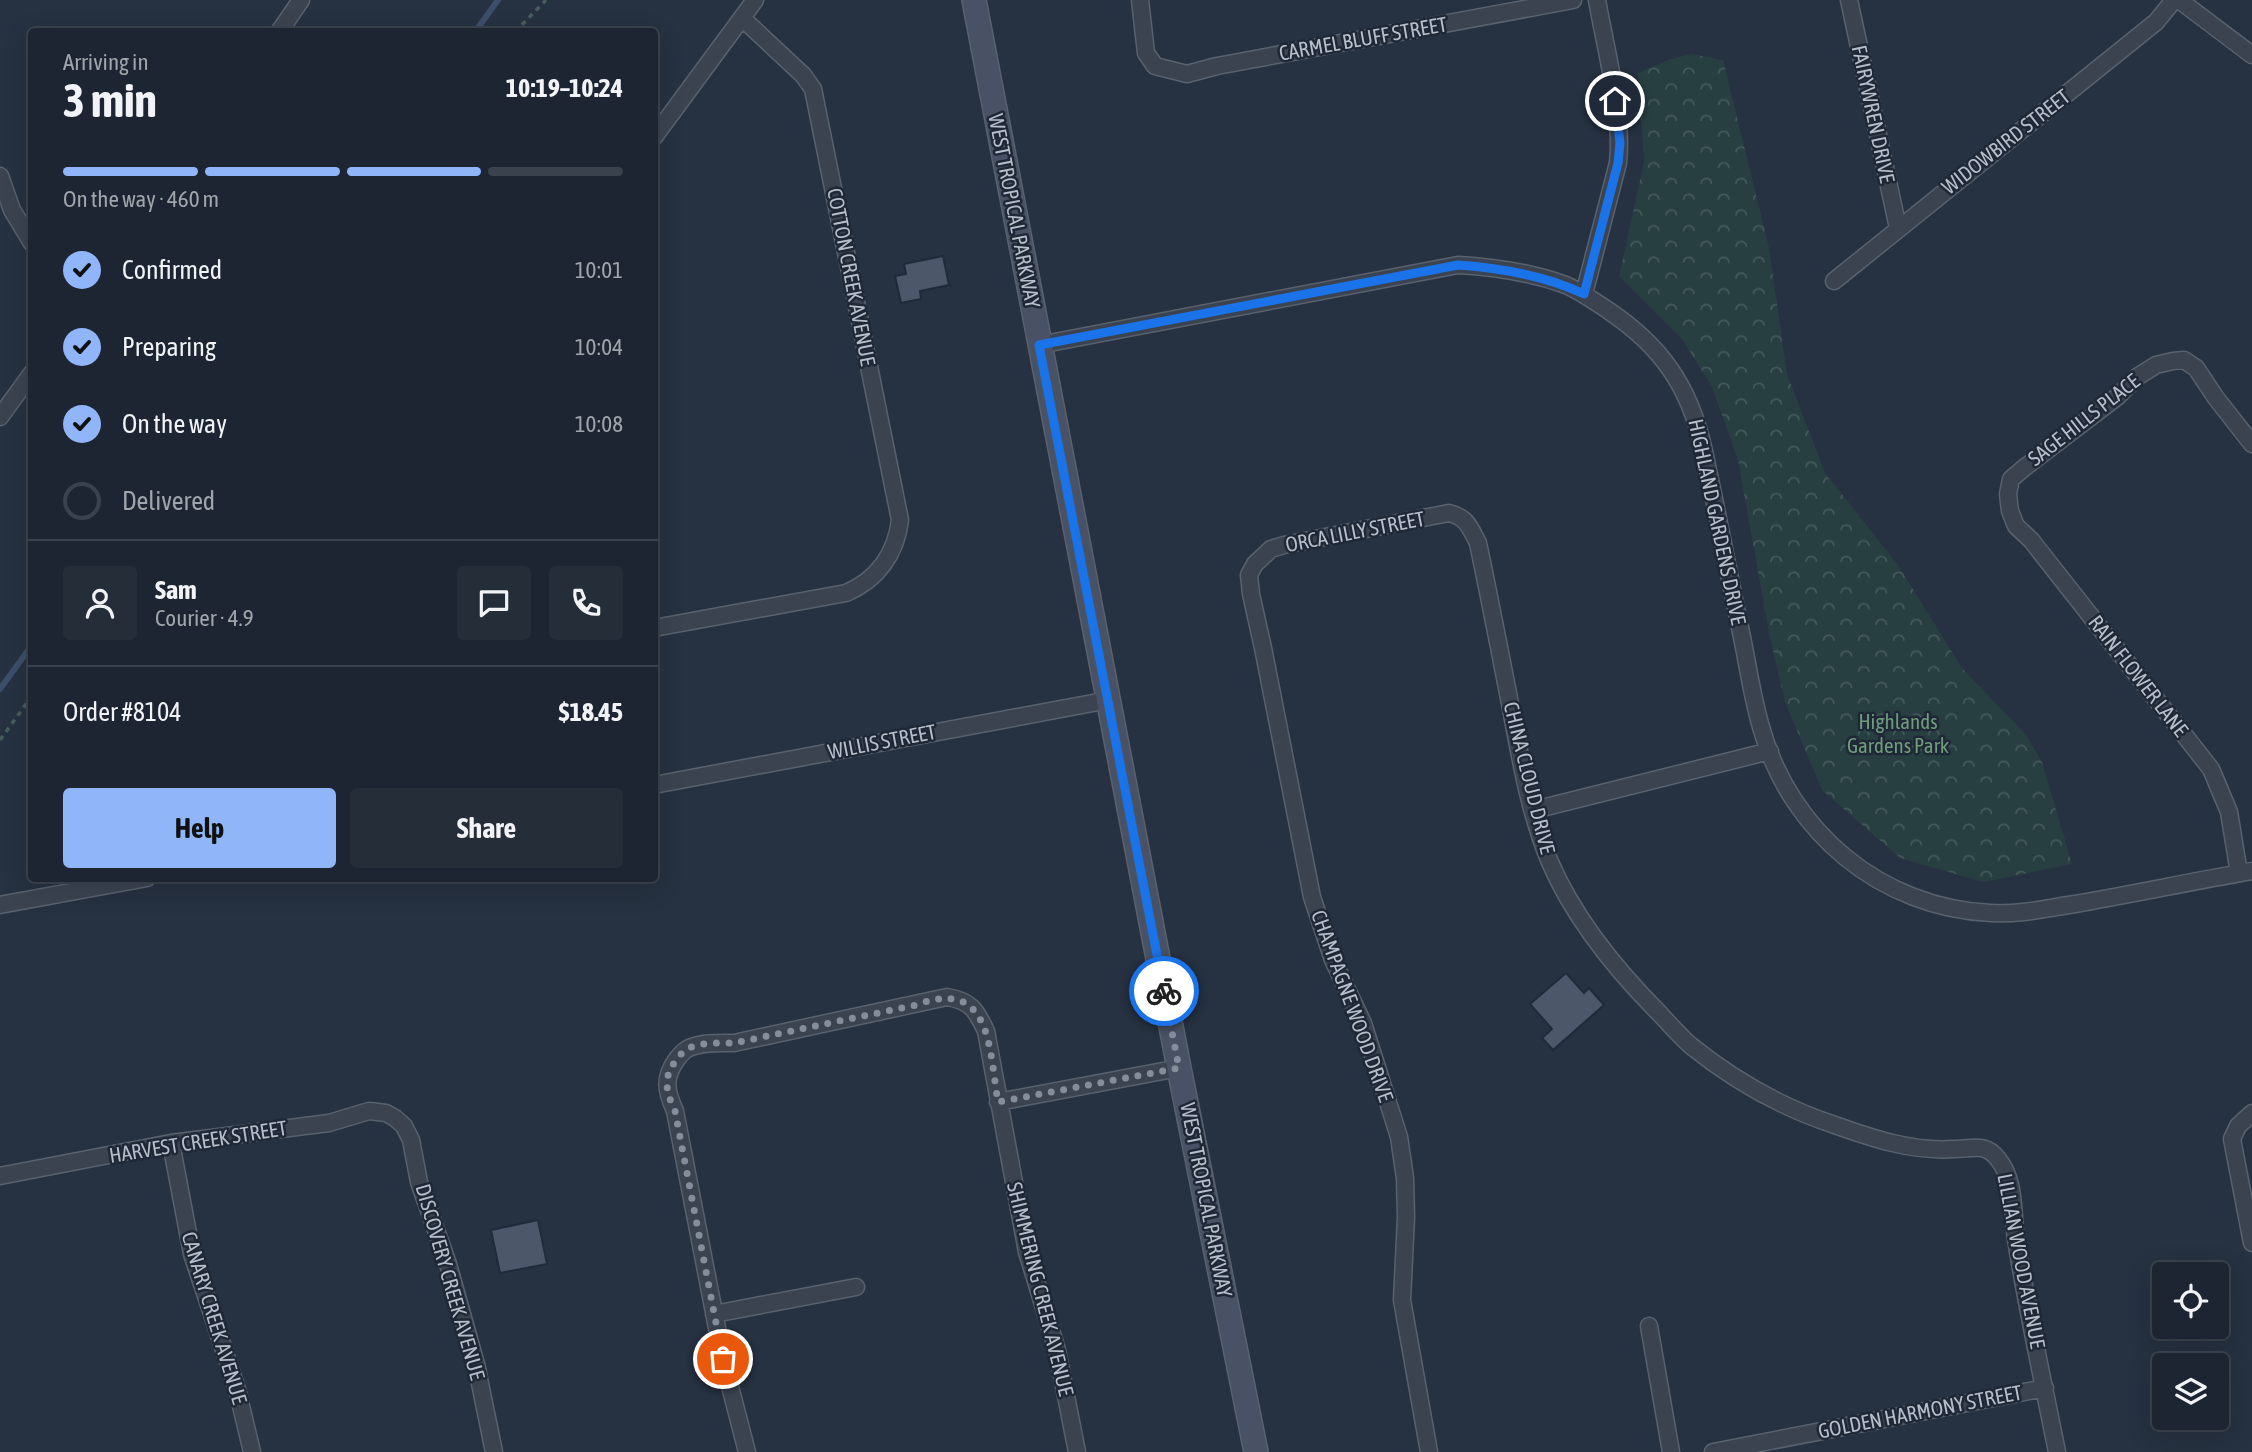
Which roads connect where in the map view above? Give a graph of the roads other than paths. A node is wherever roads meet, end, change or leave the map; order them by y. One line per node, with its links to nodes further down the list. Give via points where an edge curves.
1 (301, 0): 10 (street)
2 (755, 0): 9 (street)
3 (974, 0): 18 (main road, WEST TROPICAL PARKWAY)
4 (1140, 0): 5 (street, CARMEL BLUFF STREET, via 1146,53 1155,66 1187,74)
5 (1573, 0)
6 (1597, 0): 17 (street, via 1620,143)
7 (1849, 0): 14 (street, FAIRYWREN DRIVE)
8 (2176, 0): 11 (street); 14 (street, WIDOWBIRD STREET, via 2157,22)
9 (742, 18): 12 (street); 25 (street, COTTON CREEK AVENUE, via 813,89 900,520 892,550 861,587)
10 (281, 28)
11 (2252, 55)
12 (658, 132)
13 (0, 176): 15 (street)
14 (1898, 228): 16 (street, WIDOWBIRD STREET)
15 (28, 236)
16 (1834, 281)
17 (1584, 294): 18 (street, HIGHLAND GARDENS DRIVE, via 1521,273 1458,265); 27 (street, HIGHLAND GARDENS DRIVE, via 1642,335 1664,359 1697,420 1761,728)
18 (1039, 345): 26 (main road, WEST TROPICAL PARKWAY)
19 (28, 378): 20 (street)
20 (0, 417)
21 (2252, 444): 22 (street, SAGE HILLS PLACE, via 2196,368 2184,360 2173,361 2155,365 2137,377 2024,468 2011,480)
22 (2008, 494): 30 (street, RAIN FLOWER LANE, via 2016,526 2211,769 2230,812)
23 (1460, 516): 24 (street, ORCA LILLY STREET, via 1449,513 1284,545); 29 (street, CHINA CLOUD DRIVE, via 1478,543)
24 (1255, 564): 50 (street, CHAMPAGNE WOOD DRIVE, via 1250,575 1251,594 1312,897 1333,960 1363,1023 1399,1137 1406,1217 1402,1300)
25 (658, 624)
26 (1109, 700): 28 (street, WILLIS STREET); 33 (main road, WEST TROPICAL PARKWAY)
27 (1770, 751): 29 (street); 30 (street, HIGHLAND GARDENS DRIVE, via 1800,811 1852,864 1885,884 1945,906 1992,914 2031,911)
28 (658, 784)
29 (1534, 810): 38 (street, CHINA CLOUD DRIVE, via 1550,860 1592,935 1618,970 1689,1044 1766,1096 1830,1124 1890,1143 1957,1150 1974,1146)
30 (2246, 872)
31 (125, 882): 32 (street)
32 (0, 905)
33 (1179, 1068): 34 (street); 49 (main road, WEST TROPICAL PARKWAY)
34 (998, 1102): 42 (street, SHIMMERING CREEK AVENUE, via 986,1031 971,1006 960,999 933,999 734,1043 688,1048 666,1077 667,1093 675,1111); 48 (street, SHIMMERING CREEK AVENUE, via 1027,1252 1057,1350)
35 (2252, 1113): 40 (street, via 2232,1139)
36 (395, 1118): 37 (street, HARVEST CREEK STREET, via 369,1111 329,1123); 46 (street, DISCOVERY CREEK AVENUE, via 411,1140 419,1182 448,1264)
37 (171, 1143): 39 (street, HARVEST CREEK STREET); 45 (street, CANARY CREEK AVENUE, via 192,1254 237,1389)
38 (1995, 1155): 44 (street, LILLIAN WOOD AVENUE, via 2010,1180 2016,1239)
39 (0, 1176)
40 (2252, 1243)
41 (856, 1287): 42 (street)
42 (714, 1314): 47 (street)
43 (1649, 1326): 51 (street)
44 (2045, 1388): 52 (street, GOLDEN HARMONY STREET); 53 (street, LILLIAN WOOD AVENUE)
45 (251, 1452)
46 (494, 1452)
47 (747, 1452)
48 (1076, 1452)
49 (1256, 1452)
50 (1429, 1452)
51 (1671, 1452)
52 (1713, 1452)
53 (2057, 1452)

